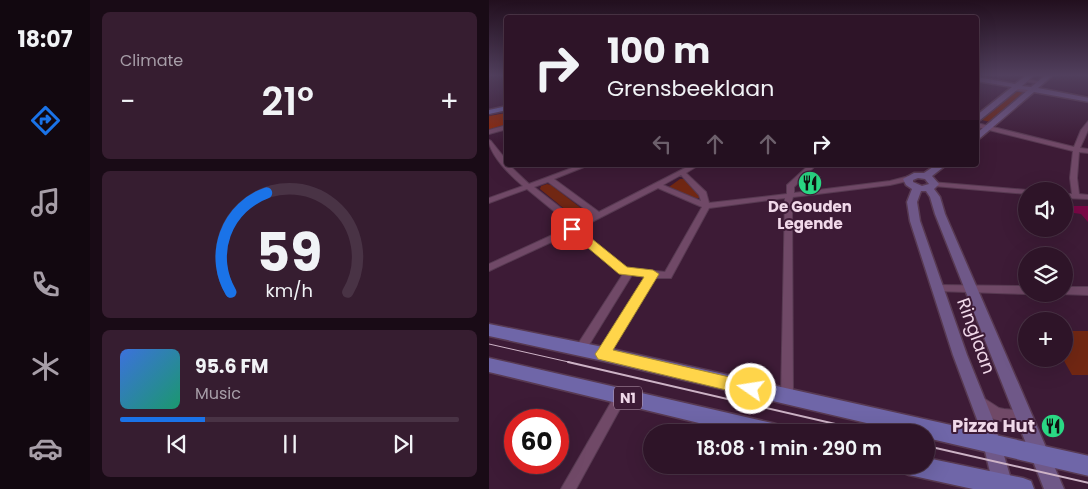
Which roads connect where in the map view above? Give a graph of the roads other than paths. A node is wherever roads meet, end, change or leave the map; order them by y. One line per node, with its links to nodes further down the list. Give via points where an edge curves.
1 (1003, 98): 7 (street)
2 (1022, 98): 11 (street)
3 (1074, 98): 4 (street)
4 (1088, 100)
5 (504, 109): 6 (main road)
6 (489, 112)
7 (979, 117)
8 (979, 120): 11 (street)
9 (1088, 122): 16 (street)
10 (979, 125): 11 (street)
11 (989, 126): 14 (street); 16 (street)
12 (504, 129): 13 (street)
13 (489, 132)
14 (979, 134)
15 (489, 142): 18 (street)
16 (1077, 150): 17 (street); 33 (street, via 1073,169)
17 (1088, 151)
18 (504, 163)
19 (507, 167): 29 (street)
20 (581, 167): 26 (street)
21 (692, 167): 25 (street)
22 (811, 167): 31 (street, via 792,183)
23 (920, 167): 27 (street, Ringlaan)
24 (939, 167): 27 (street)
25 (682, 172): 28 (street); 36 (street, via 703,194)
26 (549, 179): 29 (street); 37 (street)
27 (920, 182): 30 (street); 31 (street); 42 (street, Ringlaan, via 912,211); 43 (street, Ringlaan, via 935,197)
28 (658, 184): 36 (street); 37 (street)
29 (529, 186): 35 (street); 38 (street)
30 (1018, 191)
31 (791, 195): 36 (street); 52 (street, via 788,200)
32 (1073, 197): 33 (street)
33 (1077, 197): 34 (street)
34 (1088, 197)
35 (489, 201)
36 (706, 206): 41 (street, via 668,276)
37 (598, 215): 38 (street)
38 (575, 227): 39 (street); 40 (street, via 623,271)
39 (489, 268)
40 (629, 272): 41 (street); 48 (street)
41 (653, 274): 49 (street)
42 (937, 288): 43 (street, Ringlaan); 53 (street, Ringlaan)
43 (971, 289): 44 (street); 54 (street, Ringlaan)
44 (1018, 290)
45 (1073, 291): 46 (street)
46 (1088, 291)
47 (489, 330): 48 (main road)
48 (579, 350): 49 (main road)
49 (603, 354): 52 (main road)
50 (489, 365): 51 (main road, N1)
51 (621, 396): 55 (main road, N1); 61 (street)
52 (787, 398): 56 (main road)
53 (977, 398): 54 (street, Ringlaan, via 993,412 1016,416); 56 (street, Ringlaan)
54 (1022, 411): 57 (street, Ringlaan)
55 (738, 424)
56 (992, 444): 57 (main road); 60 (street, Ringlaan)
57 (1042, 457): 58 (main road); 62 (street, Ringlaan)
58 (1088, 466)
59 (935, 471): 60 (main road)
60 (1010, 487)
61 (568, 489)
62 (1054, 489)

